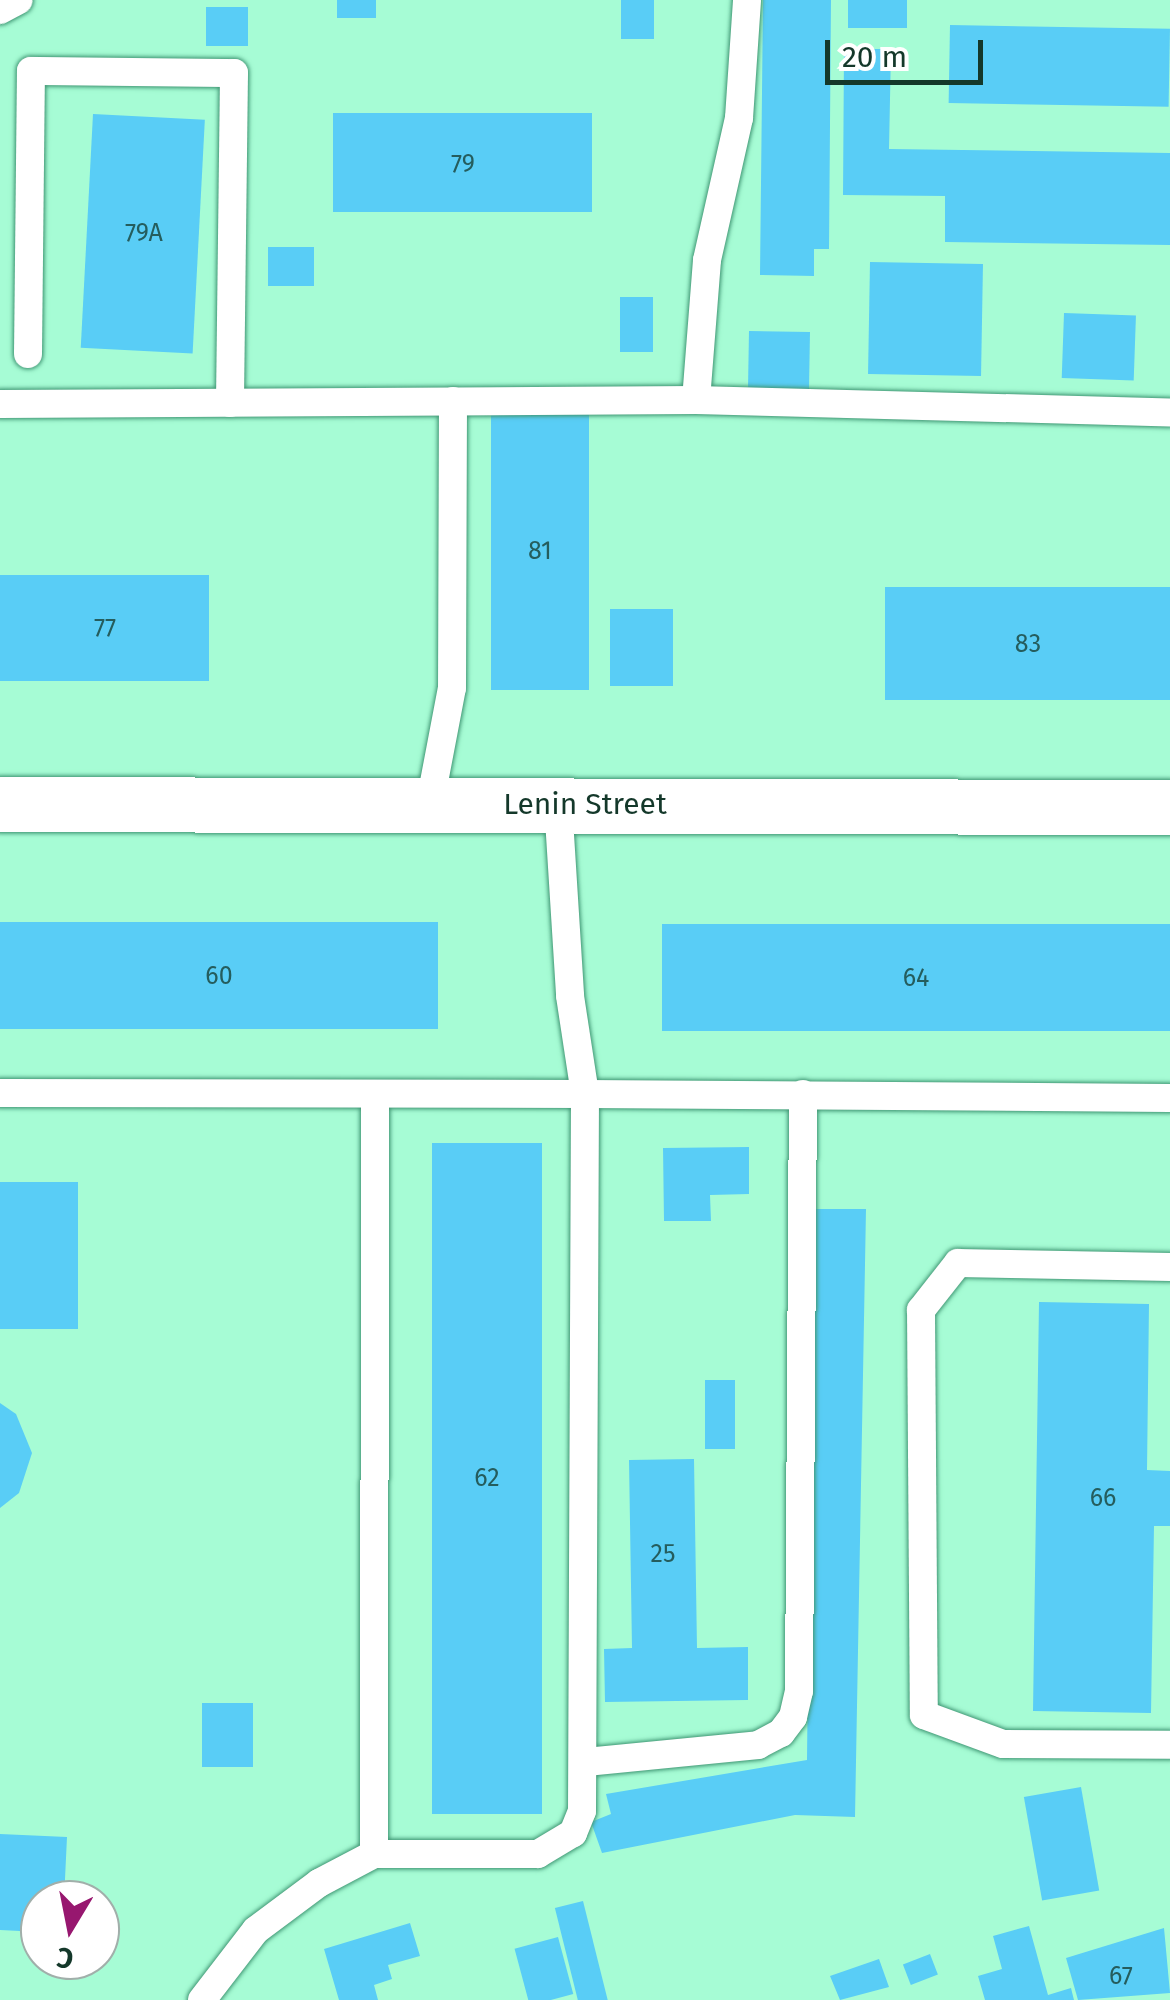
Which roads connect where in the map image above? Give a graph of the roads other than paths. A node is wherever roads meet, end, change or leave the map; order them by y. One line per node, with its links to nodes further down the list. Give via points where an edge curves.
1 (18, 0): 3 (lane)
2 (747, 0): 5 (lane, via 739,118 707,260)
3 (0, 10)
4 (28, 354): 7 (lane, via 32,70 234,73)
5 (696, 400): 6 (lane); 9 (lane)
6 (453, 401): 7 (lane); 10 (lane, via 452,688)
7 (230, 403): 8 (lane)
8 (0, 404)
9 (1170, 412)
10 (430, 803): 11 (street, Lenin Street); 12 (street, Lenin Street)
11 (558, 803): 13 (street, Lenin Street); 15 (lane, via 570,996)
12 (0, 804)
13 (1170, 807)
14 (0, 1093): 17 (lane)
15 (585, 1094): 16 (lane); 17 (lane); 21 (lane)
16 (803, 1094): 18 (lane); 21 (lane, via 799,1691 793,1717 780,1734 758,1744)
17 (375, 1098): 22 (lane)
18 (1170, 1098)
19 (1170, 1267): 20 (lane, via 958,1263 921,1310 924,1715 1003,1744)
20 (1170, 1745)
21 (586, 1762): 22 (lane, via 582,1811 573,1833 557,1847 538,1854)
22 (374, 1854): 23 (lane, via 319,1882 256,1930)
23 (202, 2000)

